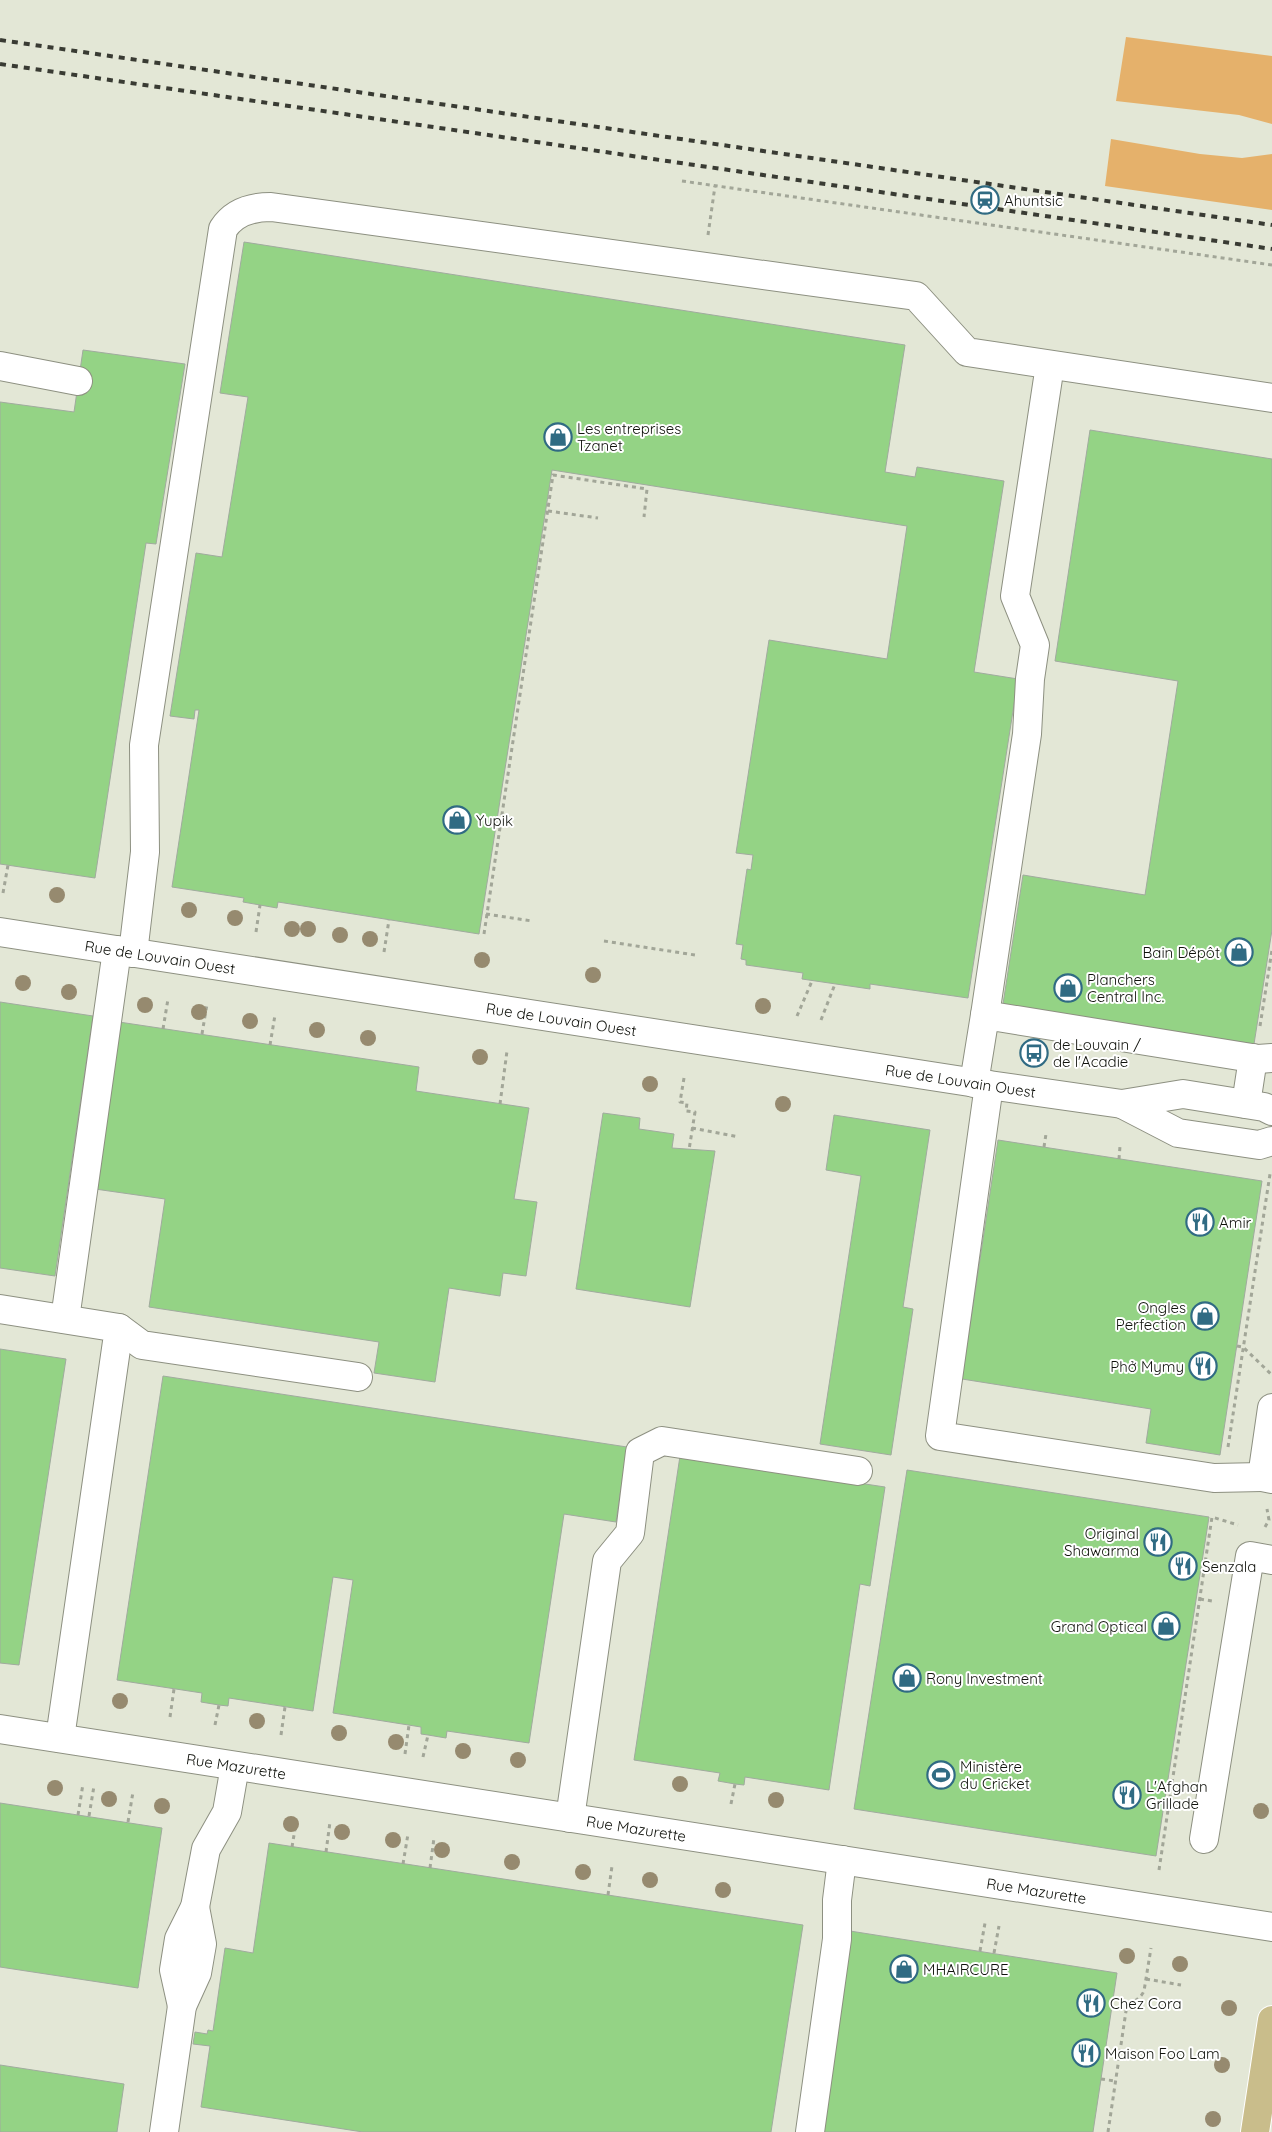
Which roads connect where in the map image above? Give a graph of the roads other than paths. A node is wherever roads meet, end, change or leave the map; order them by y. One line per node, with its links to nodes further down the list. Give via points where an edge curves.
1 (1050, 365): 4 (street); 6 (street, via 967,352 916,296 271,207 258,207 235,216 224,229 144,745 145,852); 7 (street, via 1015,596 1035,644 1027,734)
2 (0, 366): 3 (street)
3 (78, 381)
4 (1272, 398)
5 (0, 932): 6 (street, Rue de Louvain Ouest)
6 (125, 952): 9 (street, Rue de Louvain Ouest); 15 (street)
7 (985, 1015): 8 (street); 9 (street)
8 (1263, 1058): 11 (street)
9 (982, 1084): 10 (street, Rue de Louvain Ouest); 20 (street, via 940,1436 1214,1478)
10 (1122, 1104): 11 (street, Rue de Louvain Ouest, via 1183,1094); 13 (street, Rue de Louvain Ouest, via 1178,1132 1259,1145)
11 (1246, 1104): 12 (street, Rue de Louvain Ouest)
12 (1272, 1111)
13 (1272, 1141)
14 (0, 1309): 15 (street)
15 (65, 1319): 16 (street)
16 (118, 1328): 17 (street, via 142,1345); 23 (street)
17 (358, 1377)
18 (1272, 1408): 20 (street)
19 (858, 1471): 25 (street, via 662,1441 640,1452 630,1533 607,1561)
20 (1267, 1478)
21 (1261, 1558): 26 (street)
22 (0, 1729): 23 (street, Rue Mazurette)
23 (60, 1738): 24 (street, Rue Mazurette)
24 (235, 1766): 25 (street, Rue Mazurette); 30 (street, via 227,1812 202,1860 195,1907 202,1944 197,1973 182,2006)
25 (570, 1818): 27 (street, Rue Mazurette)
26 (1204, 1839)
27 (842, 1860): 28 (street, Rue Mazurette); 31 (street, via 837,1939)
28 (1272, 1927)
29 (1272, 2020): 32 (main road)
30 (164, 2132)
31 (810, 2132)
32 (1256, 2132)

